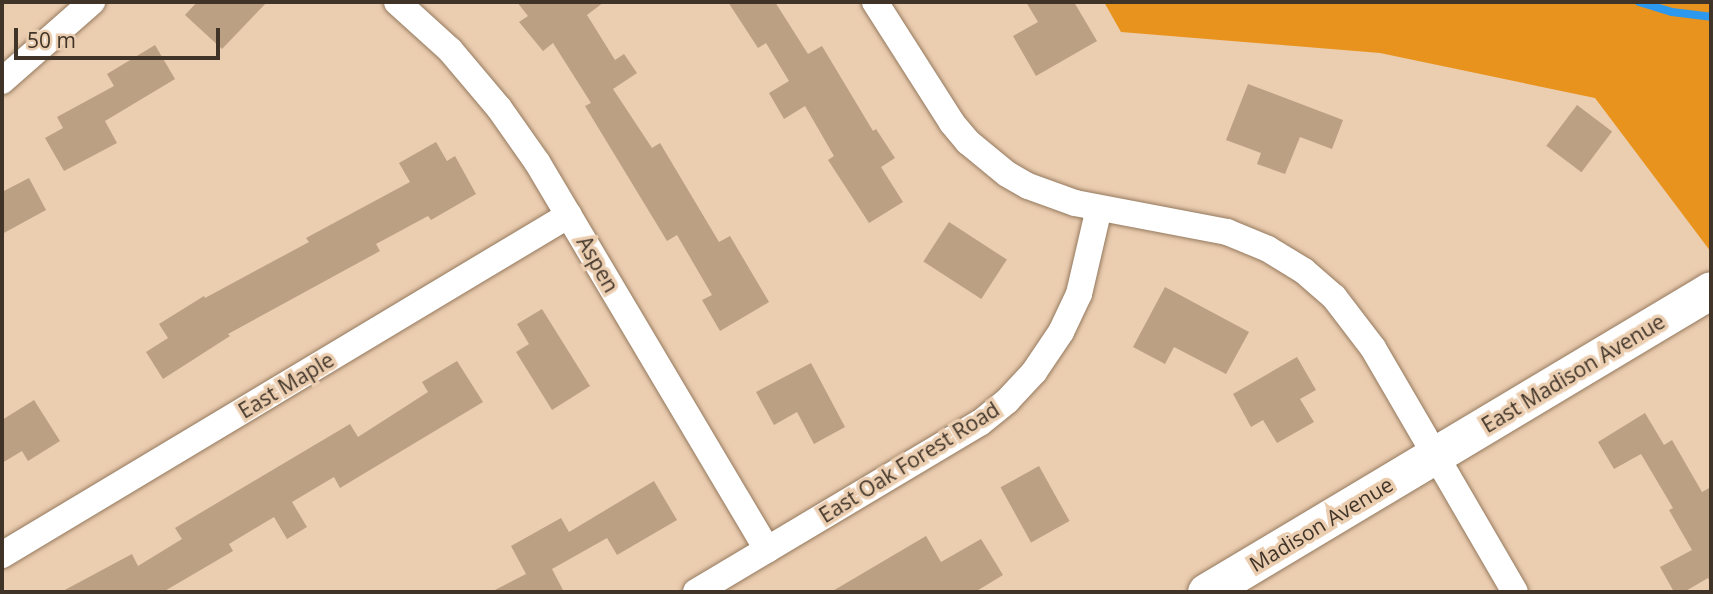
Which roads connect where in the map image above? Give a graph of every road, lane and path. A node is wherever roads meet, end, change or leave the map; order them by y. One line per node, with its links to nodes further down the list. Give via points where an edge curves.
1 (92, 2): 4 (street)
2 (397, 2): 6 (street, Aspen, via 450,50 499,108)
3 (875, 2): 5 (street, via 952,123 986,158 1028,186)
4 (2, 81)
5 (1099, 208): 8 (street, via 1227,232 1304,271 1361,329); 9 (street, East Oak Forest Road, via 1079,294 1061,332 1007,401 980,423)
6 (569, 215): 9 (street, Aspen); 10 (street, East Maple)
7 (1711, 290): 8 (main road, East Madison Avenue)
8 (1435, 456): 12 (main road, Madison Avenue); 13 (street)
9 (767, 550): 11 (street, East Oak Forest Road)
10 (2, 555)
11 (696, 592)
12 (1206, 592)
13 (1515, 592)

